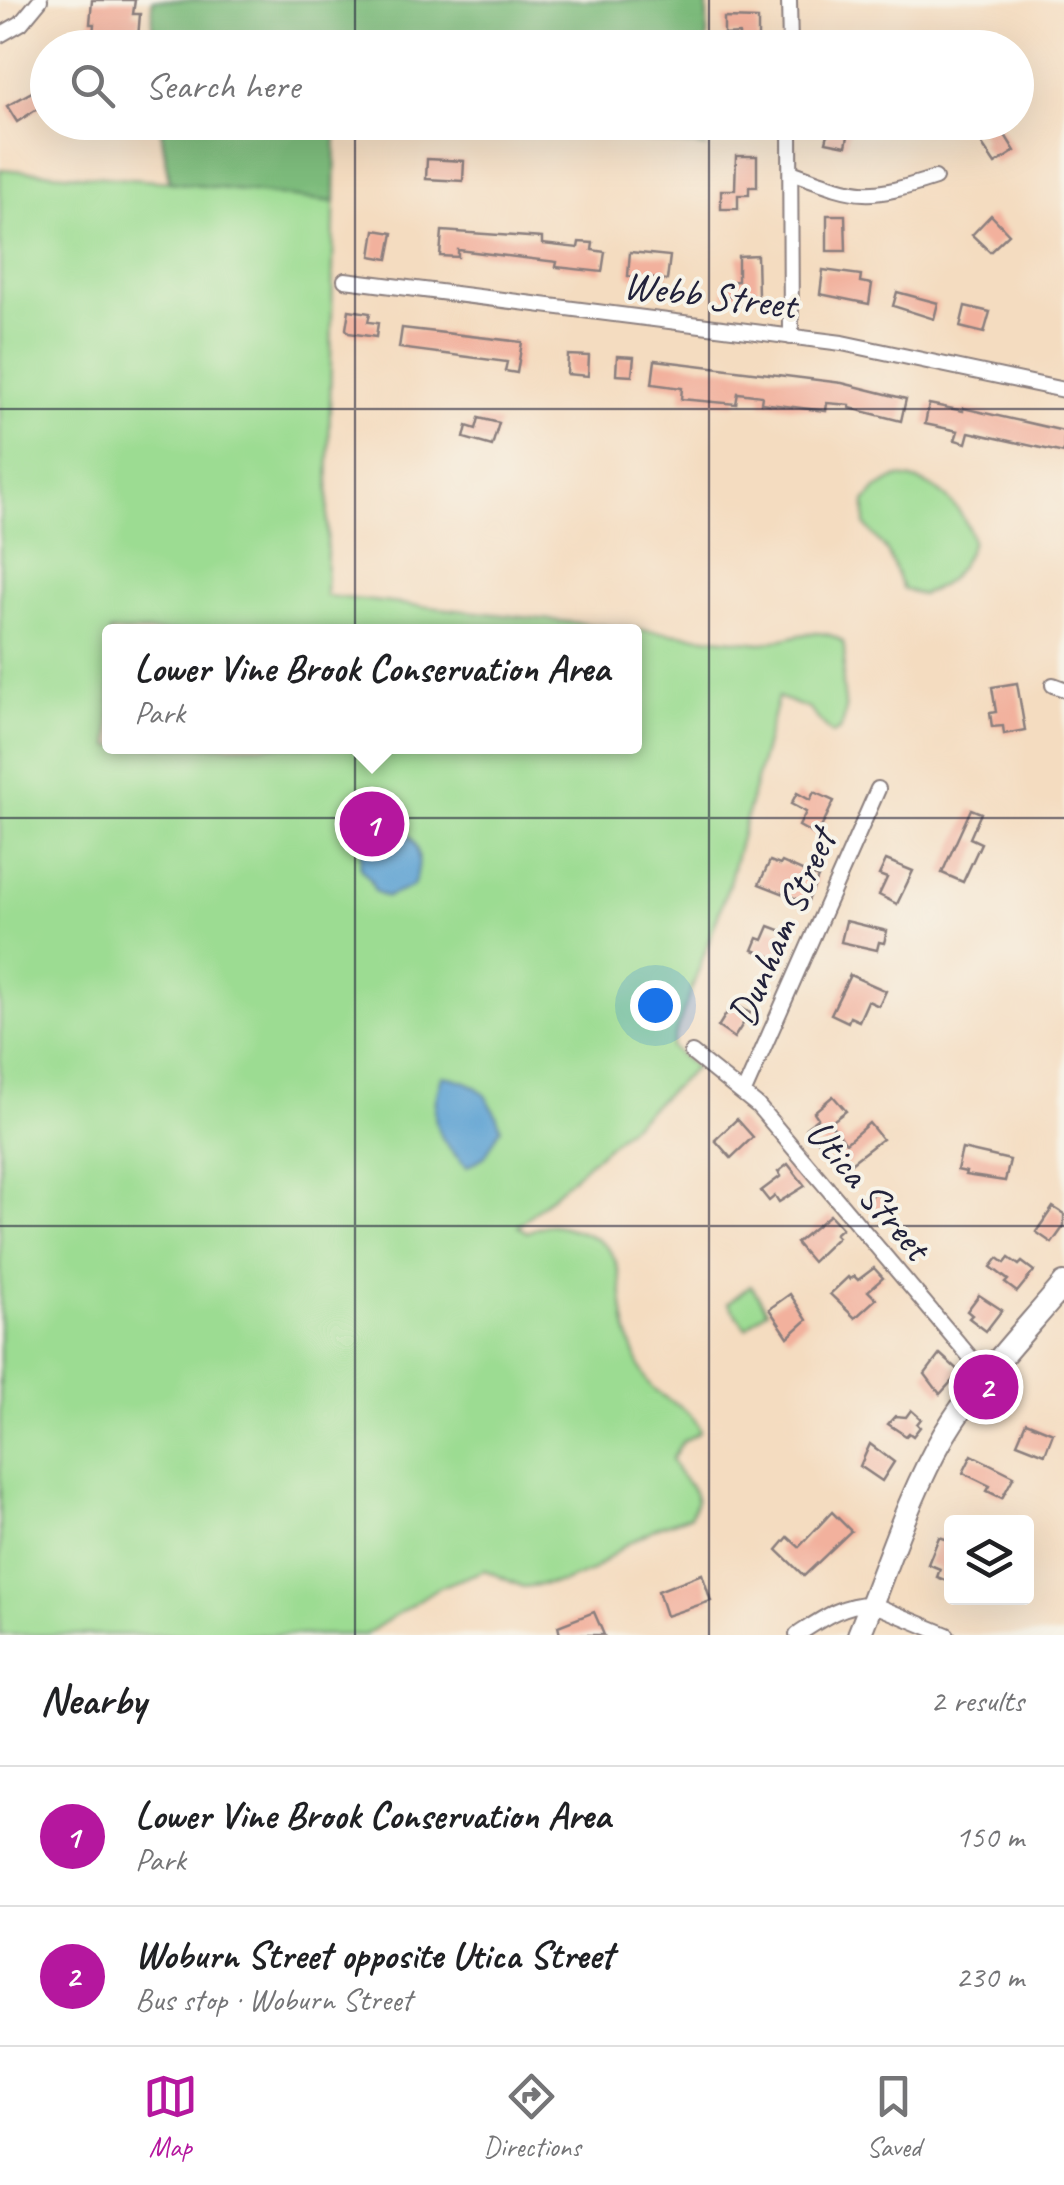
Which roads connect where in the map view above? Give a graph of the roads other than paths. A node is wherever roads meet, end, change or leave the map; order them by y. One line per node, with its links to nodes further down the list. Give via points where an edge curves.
1 (40, 0): 4 (street)
2 (790, 0): 3 (street)
3 (790, 30)
4 (0, 35)
5 (790, 140): 6 (street)
6 (790, 172): 7 (street, via 865,196); 9 (street)
7 (934, 178)
8 (346, 280): 9 (street, Webb Street)
9 (792, 337): 10 (street, Webb Street)
10 (1064, 390)
11 (878, 789): 13 (street, Dunham Street)
12 (692, 1054): 13 (street, Utica Street)
13 (744, 1092): 15 (street, Utica Street)
14 (1064, 1284): 15 (main road)
15 (987, 1377): 16 (main road, via 926,1468)
16 (872, 1604): 17 (street, via 850,1605); 18 (main road); 19 (street)
17 (797, 1635)
18 (859, 1635)
19 (947, 1635)

